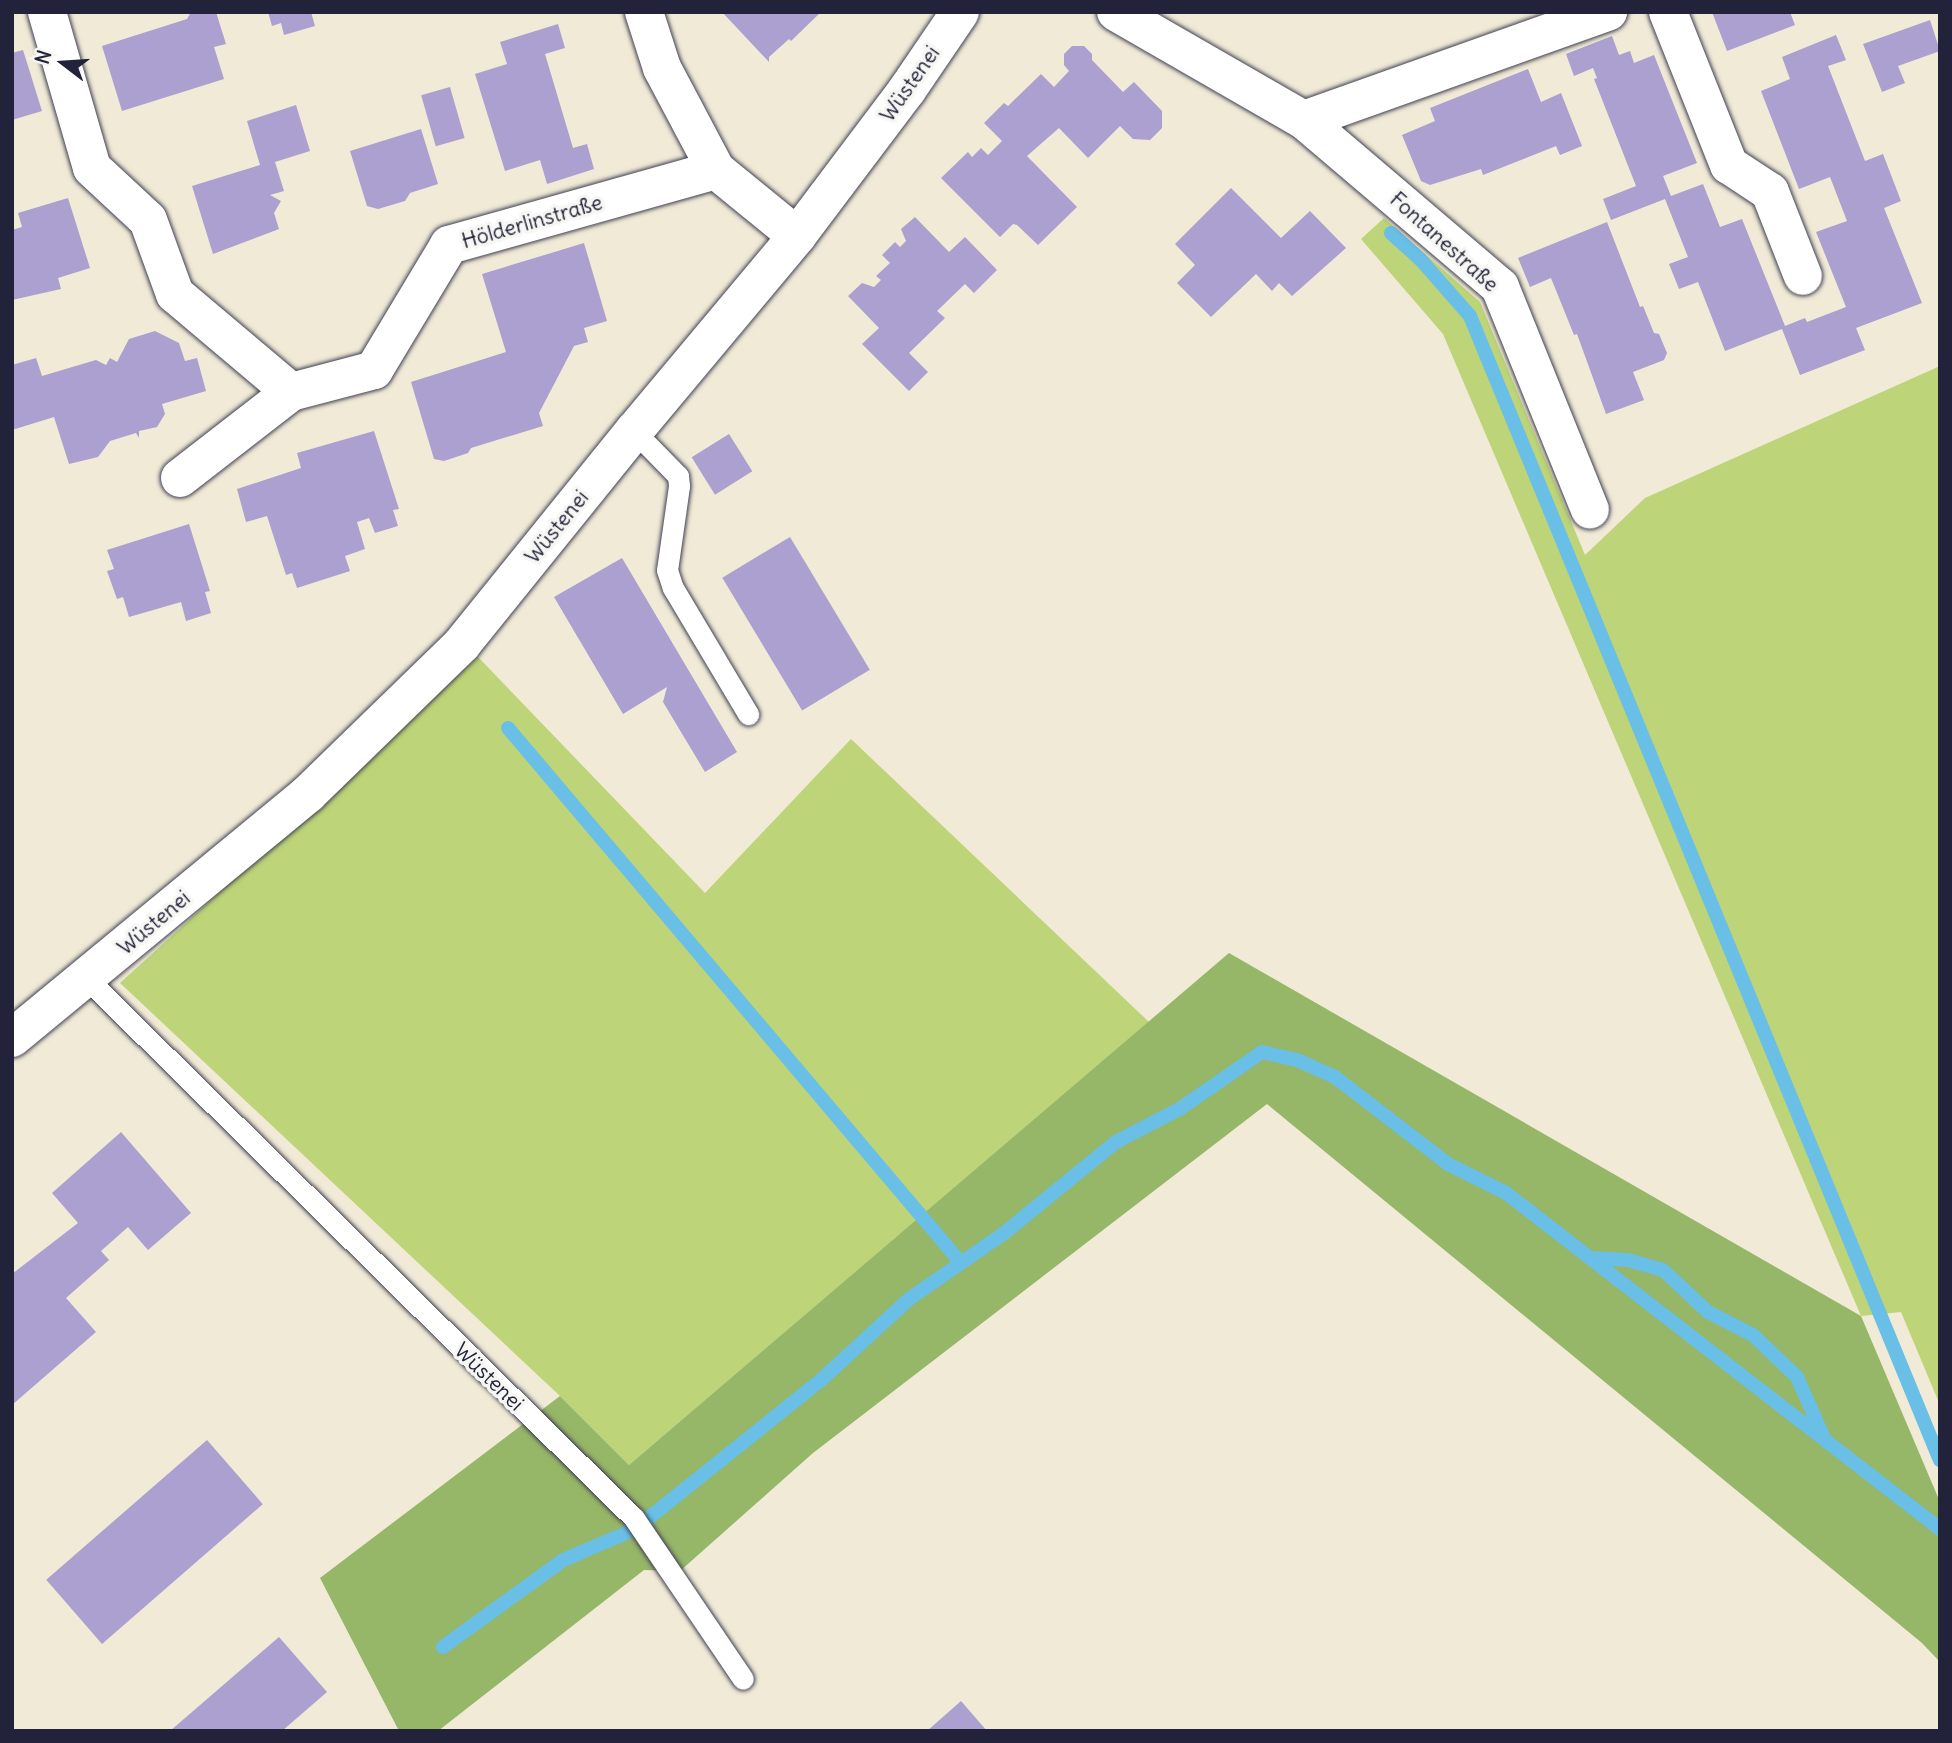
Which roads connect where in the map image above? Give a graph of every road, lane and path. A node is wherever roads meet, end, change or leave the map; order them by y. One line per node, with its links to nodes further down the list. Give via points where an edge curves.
1 (47, 12): 11 (street, via 92,168 148,220 175,294)
2 (644, 12): 8 (street, via 662,68)
3 (960, 12): 9 (street, Wüstenei)
4 (1116, 12): 7 (street, Fontanestraße)
5 (1608, 12): 7 (street)
6 (1668, 12): 10 (street, via 1729,165 1770,192)
7 (1304, 120): 14 (street, Fontanestraße, via 1500,287)
8 (716, 170): 9 (street); 11 (street, Hölderlinstraße, via 449,245 374,370)
9 (797, 236): 12 (street, Wüstenei)
10 (1803, 276)
11 (291, 392): 13 (street, Hölderlinstraße)
12 (634, 431): 15 (lane, via 677,476 680,486 667,570 673,588); 16 (street, Wüstenei, via 462,645 308,794)
13 (180, 478)
14 (1590, 510)
15 (748, 714)
16 (87, 979): 17 (street, Wüstenei); 18 (lane, Wüstenei, via 639,1524)
17 (12, 1038)
18 (743, 1679)

